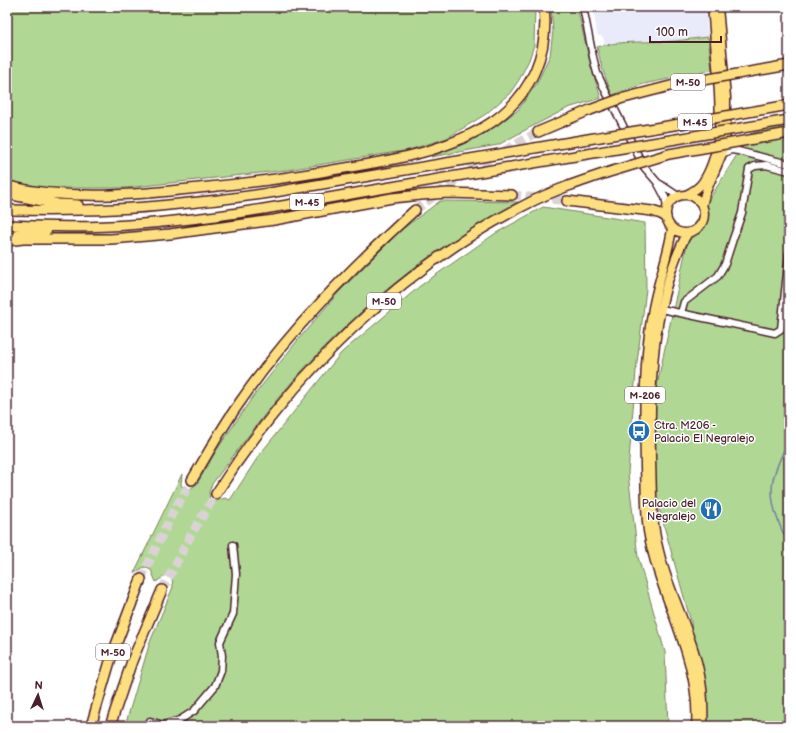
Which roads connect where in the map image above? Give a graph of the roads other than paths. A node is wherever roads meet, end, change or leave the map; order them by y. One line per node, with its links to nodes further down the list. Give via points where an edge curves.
1 (544, 7): 16 (highway, via 542,54 525,89 495,120 448,144 371,164 278,179 160,193 59,195)
2 (583, 7): 15 (street, via 595,65 606,92 644,167)
3 (712, 7): 19 (main road, via 719,98 717,146 703,181)
4 (718, 7): 10 (main road, M-206, via 726,97)
5 (789, 65): 8 (highway, M-50, bridge, via 674,85 620,99)
6 (789, 105): 22 (highway, M-45, bridge, via 270,193 168,206)
7 (789, 120): 27 (highway, M-45, bridge, via 274,208 166,222)
8 (538, 132)
9 (789, 133): 36 (highway, M-50, bridge, via 669,154 606,172 560,189 497,220 438,258 399,288 330,352 295,388 240,458)
10 (726, 134): 11 (street, via 729,143); 12 (main road, M-206)
11 (738, 151): 12 (street, via 731,150); 13 (street)
12 (722, 154): 21 (main road, M-206)
13 (789, 164)
14 (789, 171): 34 (street, via 766,166 755,166 749,170 742,213 725,264 718,276 684,302)
15 (657, 182): 19 (street, via 670,192); 25 (street, via 665,197)
16 (7, 186)
17 (7, 194): 22 (highway, via 58,204 96,205)
18 (512, 195): 31 (highway, via 448,193 392,198 274,220 111,240)
19 (682, 196): 21 (main road, via 697,200); 25 (main road, via 671,200)
20 (567, 201): 25 (highway, via 661,214)
21 (702, 206): 29 (main road, M-206, via 704,216 701,224)
22 (111, 209): 23 (highway, M-45)
23 (7, 210)
24 (415, 210): 35 (highway, via 348,273 292,335 238,405)
25 (666, 212): 28 (main road)
26 (7, 225): 27 (highway, M-45)
27 (58, 227): 30 (highway, via 44,232)
28 (672, 229): 29 (main road); 43 (main road, M-206, via 653,308 647,358 644,431 647,515 656,564 690,661 696,697)
29 (688, 233): 33 (main road, M-206, via 668,278)
30 (7, 236)
31 (7, 241)
32 (789, 254): 34 (street, via 781,329 775,333)
33 (661, 309): 34 (street); 44 (main road, M-206, via 651,388 653,514 659,552 698,666 704,703)
34 (681, 313)
35 (192, 480)
36 (216, 494)
37 (233, 544): 40 (street, via 236,574 233,614 220,642 221,671 215,686 194,711 180,720 163,725)
38 (141, 579): 41 (highway, M-50, via 111,658)
39 (162, 590): 42 (highway, M-50, via 132,661)
40 (150, 721)
41 (91, 726)
42 (110, 726)
43 (696, 726)
44 (704, 726)

